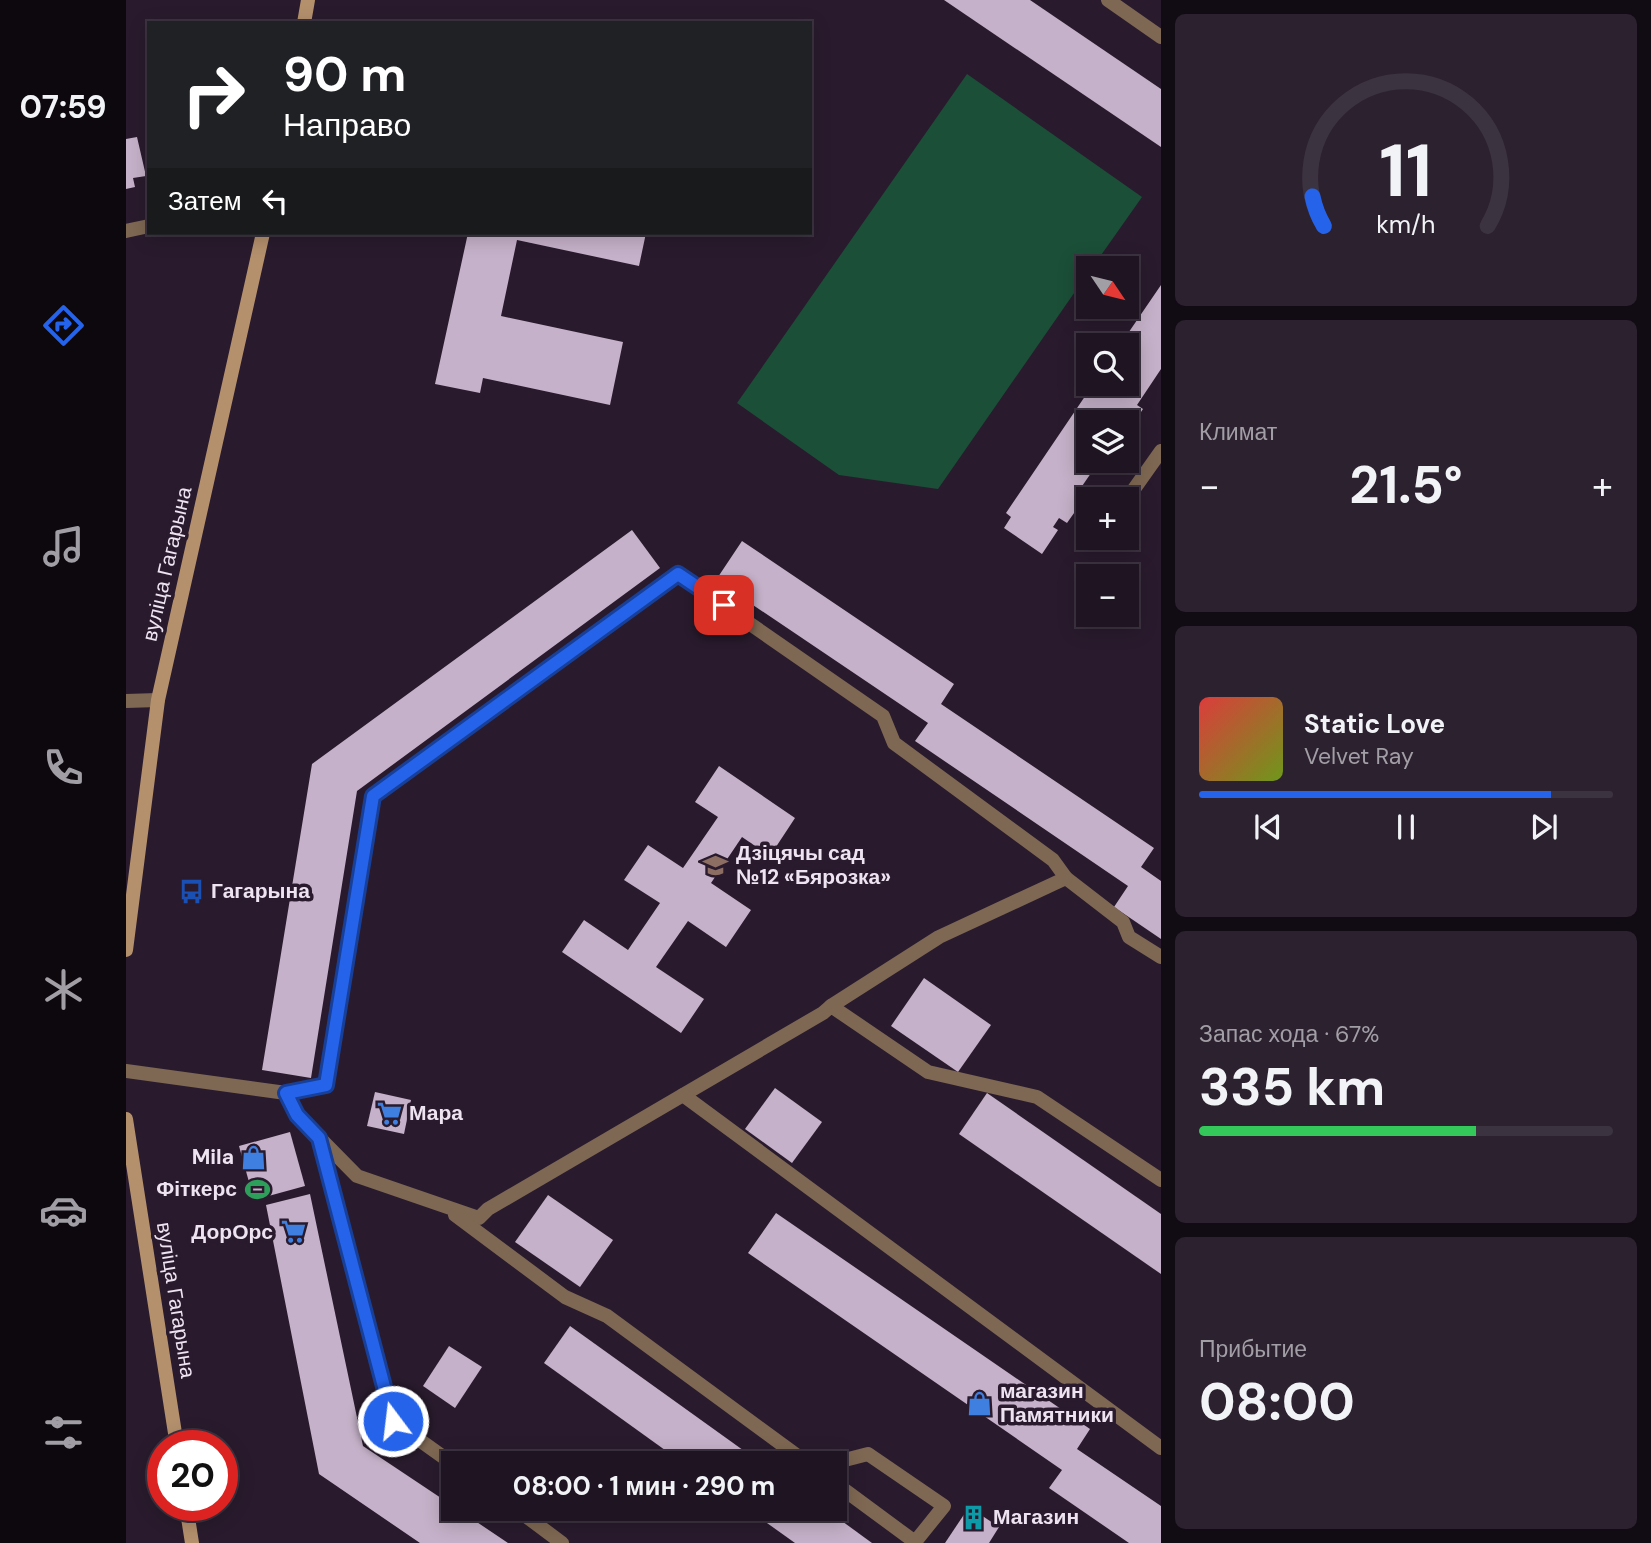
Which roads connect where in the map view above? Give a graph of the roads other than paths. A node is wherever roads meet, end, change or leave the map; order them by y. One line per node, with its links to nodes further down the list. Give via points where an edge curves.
1 (308, 0): 3 (main road)
2 (1108, 0): 4 (lane)
3 (304, 21)
4 (1161, 37)
5 (147, 226): 6 (lane)
6 (126, 230)
7 (263, 235): 10 (main road, вуліца Гагарына)
8 (1161, 451): 9 (lane)
9 (1136, 487)
10 (158, 700): 11 (lane); 13 (main road, вуліца Гагарына)
11 (126, 701)
12 (1066, 878): 14 (lane, via 1123,922 1129,937); 15 (lane, via 939,937); 17 (lane, via 1053,860 894,743 883,716 678,574 373,796 326,1085)
13 (126, 950)
14 (1161, 957)
15 (831, 1006): 18 (lane); 22 (lane, via 928,1072 1037,1097)
16 (126, 1071): 17 (lane)
17 (286, 1093): 20 (lane, via 297,1115)
18 (683, 1095): 23 (lane, via 479,1218); 25 (lane)
19 (126, 1119): 21 (main road, вуліца Гагарына)
20 (319, 1138): 23 (lane, via 357,1177); 27 (lane, via 393,1421)
21 (130, 1165): 24 (main road, вуліца Гагарына)
22 (1161, 1180)
23 (442, 1206): 26 (lane, via 565,1297 607,1316)
24 (174, 1430)
25 (1161, 1448)
26 (791, 1451)
27 (441, 1455)
28 (847, 1459): 29 (lane, via 868,1454 944,1506 915,1542)
29 (847, 1492)
30 (189, 1521): 32 (main road)
31 (532, 1521): 33 (lane)
32 (192, 1543)
33 (562, 1543)

